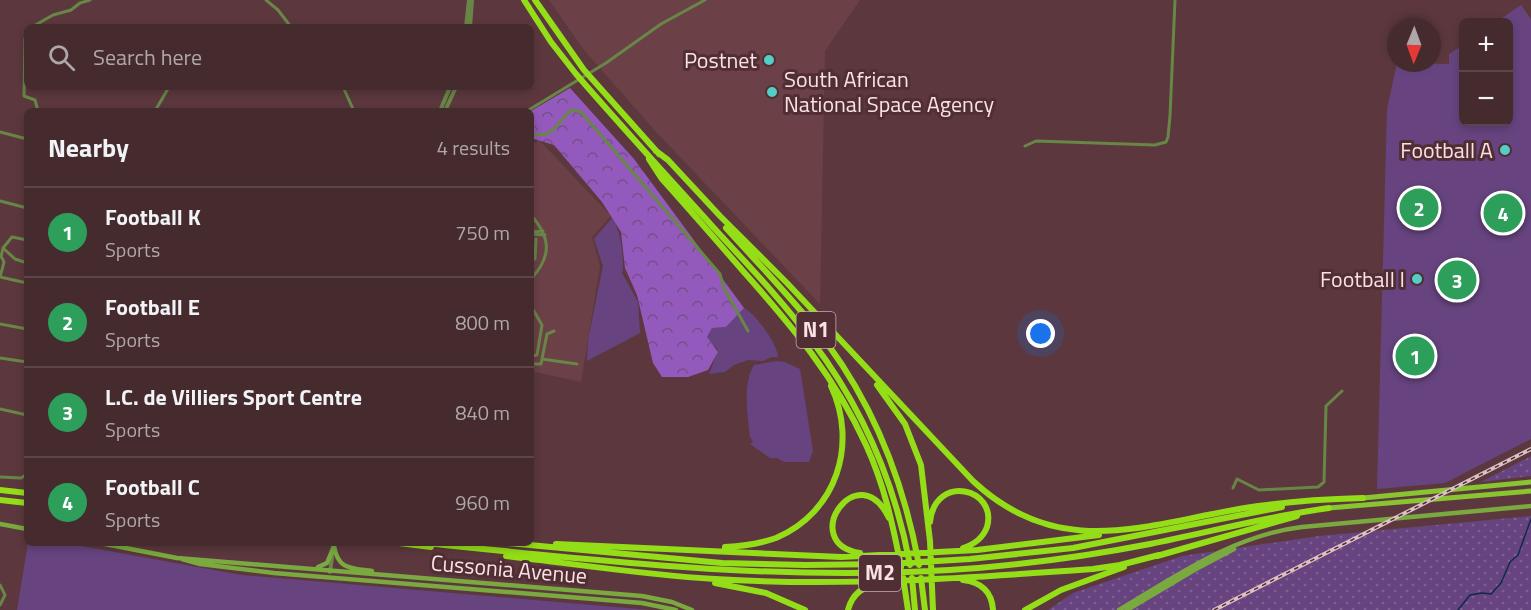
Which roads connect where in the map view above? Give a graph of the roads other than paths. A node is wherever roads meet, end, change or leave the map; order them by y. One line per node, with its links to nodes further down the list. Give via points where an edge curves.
1 (90, 0): 8 (street)
2 (266, 0): 9 (street)
3 (471, 0): 10 (street)
4 (524, 0): 27 (highway, N1, via 562,57)
5 (535, 0): 26 (highway, N1, via 584,70)
6 (705, 0): 21 (street)
7 (1175, 0): 25 (street, via 1166,142 1155,145 1036,141)
8 (37, 24)
9 (289, 24)
10 (468, 24)
11 (24, 90): 16 (street, via 24,96 35,100)
12 (167, 90): 17 (street)
13 (344, 90): 18 (street)
14 (449, 90): 19 (street)
15 (455, 90): 20 (street)
16 (37, 108)
17 (157, 108)
18 (353, 108)
19 (441, 108)
20 (446, 108)
21 (532, 108)
22 (0, 132): 24 (street)
23 (534, 135): 46 (street, via 549,135 569,112 581,112 720,274)
24 (24, 138)
25 (1025, 146)
26 (656, 151): 47 (highway); 104 (highway, N1, via 813,325 838,360 886,448 908,509)
27 (646, 153): 48 (highway, via 662,179); 103 (highway, N1, via 780,300 850,399 889,484 906,546)
28 (0, 201): 29 (street)
29 (24, 207)
30 (534, 220): 32 (street)
31 (534, 233): 32 (street)
32 (544, 233): 39 (street, via 543,263)
33 (24, 239): 35 (street, via 12,237)
34 (536, 239): 37 (street)
35 (3, 249): 36 (street); 38 (street)
36 (1, 257): 40 (street, via 4,262)
37 (534, 259)
38 (24, 262)
39 (534, 275)
40 (0, 277): 41 (street)
41 (24, 282)
42 (534, 311): 49 (street, via 543,325)
43 (0, 324): 44 (street)
44 (24, 328)
45 (554, 331): 51 (street, via 547,334)
46 (748, 332)
47 (840, 340): 71 (highway, via 973,481 1013,512 1044,525 1077,531); 75 (highway, via 888,399 911,437 923,475)
48 (809, 349): 74 (highway, via 836,388 866,446 883,488); 84 (highway, via 833,391 843,424 840,462 826,496 804,520 770,540 742,546)
49 (534, 356)
50 (0, 358): 52 (street)
51 (542, 359): 53 (street); 54 (street, via 541,364)
52 (24, 362)
53 (577, 364)
54 (534, 365)
55 (1342, 391): 61 (street, via 1326,406 1324,482 1318,487 1260,490 1237,479)
56 (0, 409): 57 (street)
57 (24, 415)
58 (24, 476): 59 (street)
59 (0, 477)
60 (1531, 482): 65 (main road, M2)
61 (1233, 488)
62 (0, 490): 64 (highway)
63 (1531, 491): 69 (main road, M2)
64 (24, 493)
65 (1363, 498): 71 (highway, via 1259,506); 77 (highway, M2, via 1270,509 1063,549 887,564 722,563)
66 (0, 500): 67 (highway)
67 (24, 503)
68 (1531, 506): 72 (main road)
69 (1329, 508): 83 (highway, M2, via 1081,556 894,573 708,570); 87 (highway)
70 (0, 524): 73 (main road)
71 (1156, 525): 85 (highway, via 1034,544)
72 (1302, 527): 108 (main road, via 1228,548); 109 (main road, via 1231,550)
73 (24, 528)
74 (897, 542): 86 (highway, via 886,512 872,498 849,498 835,513 834,533 847,549 863,554); 102 (highway)
75 (930, 542): 85 (highway, via 932,513 943,496 962,491 983,503 987,525 977,541 958,549); 105 (highway)
76 (534, 543): 84 (highway)
77 (534, 545)
78 (115, 546): 88 (main road, Cussonia Avenue)
79 (334, 546): 89 (main road, via 324,566)
80 (334, 546): 90 (street)
81 (334, 546): 92 (main road, via 336,558 343,566)
82 (424, 546): 91 (highway)
83 (454, 546)
84 (683, 548): 86 (highway, via 827,557)
85 (926, 553): 86 (highway)
86 (900, 554)
87 (1160, 555): 94 (highway, via 1093,568); 107 (highway, via 1070,586)
88 (177, 558): 89 (main road, Cussonia Avenue); 93 (main road, Cussonia Avenue, via 225,568)
89 (304, 567): 90 (main road, Cussonia Avenue)
90 (330, 570): 92 (main road, Cussonia Avenue); 93 (street)
91 (646, 573): 95 (highway, via 778,582); 100 (highway, via 747,588)
92 (381, 574): 99 (main road, Cussonia Avenue, via 642,597)
93 (329, 578): 98 (main road, Cussonia Avenue, via 642,603)
94 (933, 579): 95 (highway); 106 (highway, via 978,584 990,596)
95 (907, 580): 101 (highway, via 864,588 852,598)
96 (0, 585): 97 (street, via 5,595)
97 (0, 605)
98 (676, 610)
99 (692, 610)
100 (805, 610)
101 (848, 610)
102 (906, 610)
103 (915, 610)
104 (924, 610)
105 (934, 610)
106 (993, 610)
107 (1025, 610)
108 (1119, 610)
109 (1126, 610)

